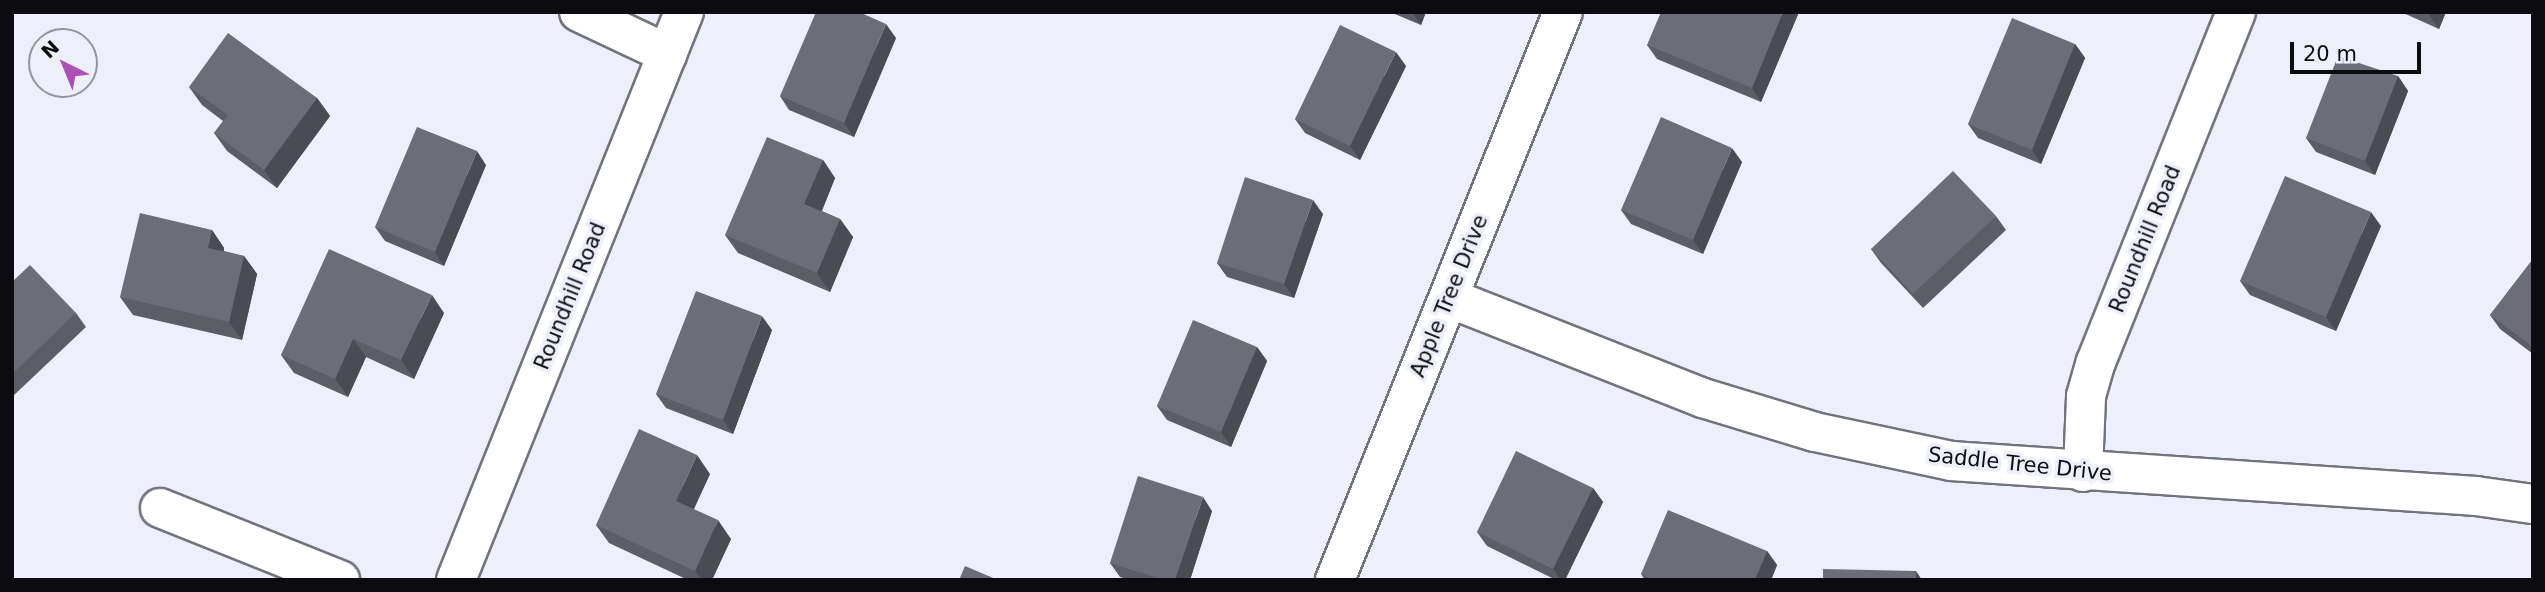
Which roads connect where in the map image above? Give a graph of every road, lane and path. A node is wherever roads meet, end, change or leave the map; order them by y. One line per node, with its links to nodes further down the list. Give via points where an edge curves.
1 (579, 12): 5 (street)
2 (684, 12): 5 (street, Roundhill Road)
3 (1563, 12): 6 (street, Apple Tree Drive)
4 (2236, 12): 7 (street, Roundhill Road, via 2096,362 2086,396)
5 (668, 54): 11 (street, Roundhill Road)
6 (1449, 298): 7 (street, Saddle Tree Drive, via 1703,398 1815,432 1951,461); 12 (street, Apple Tree Drive)
7 (2083, 472): 8 (street, Saddle Tree Drive, via 2476,496)
8 (2533, 504)
9 (160, 508): 10 (street)
10 (340, 580)
11 (456, 580)
12 (1335, 580)

